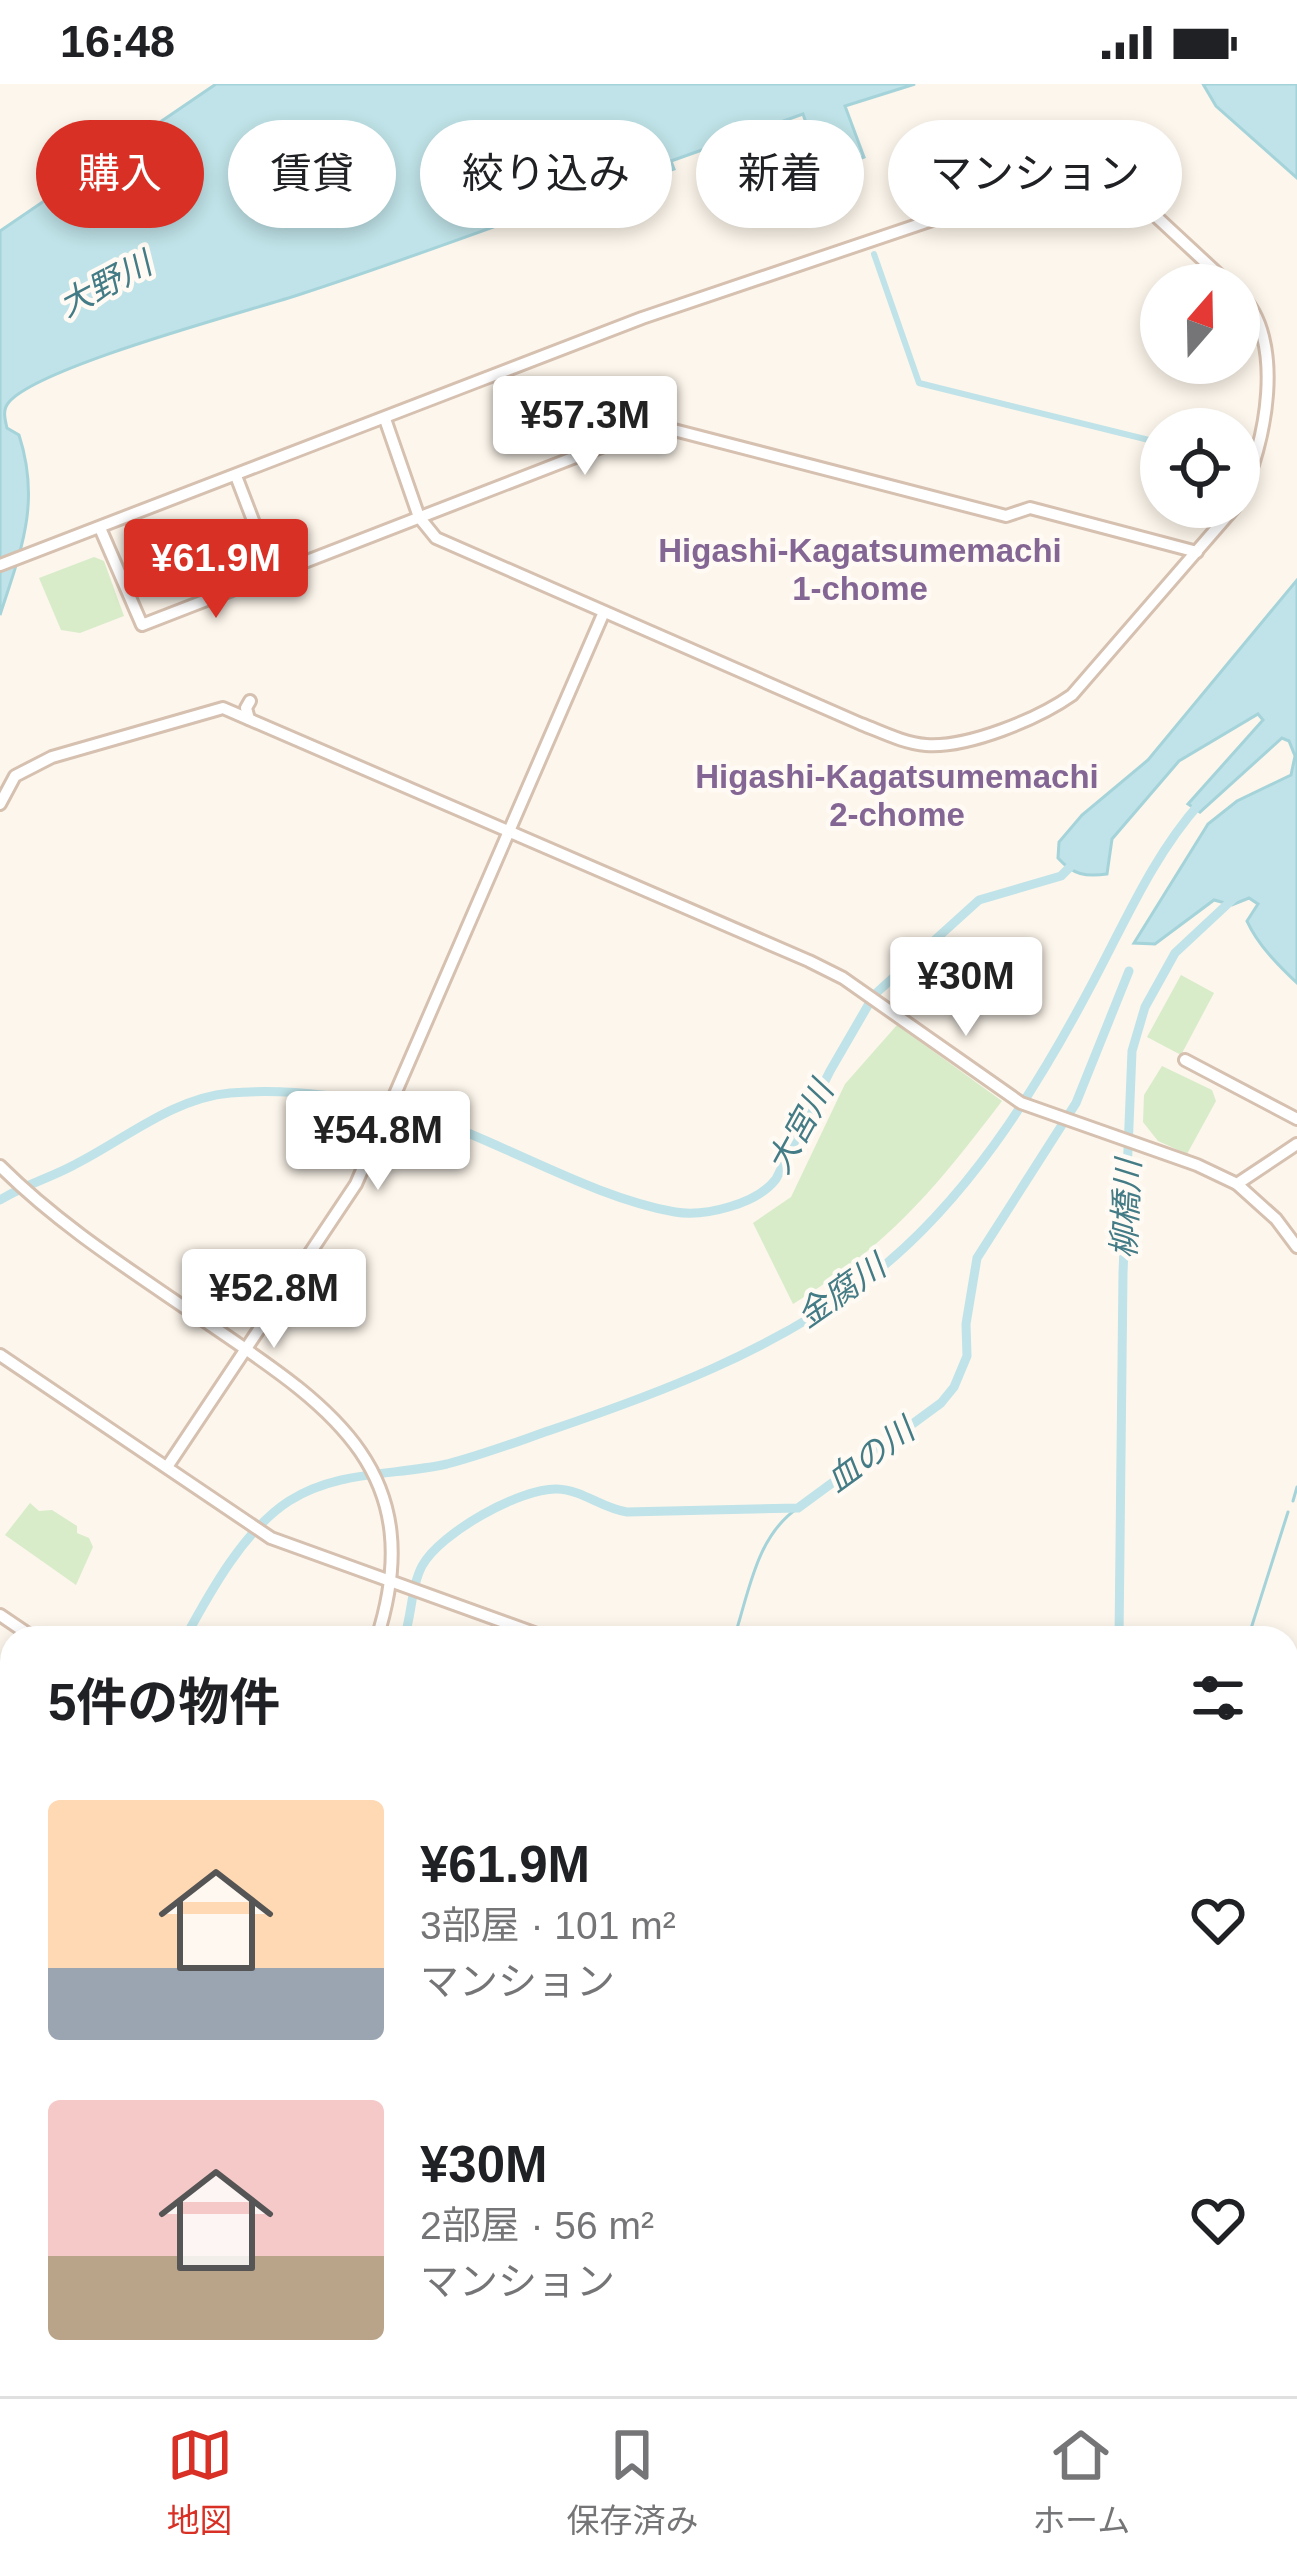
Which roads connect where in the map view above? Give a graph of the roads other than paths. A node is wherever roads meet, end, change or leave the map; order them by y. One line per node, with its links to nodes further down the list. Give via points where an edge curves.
1 (1207, 264): 3 (street, via 1097,167 642,318)
2 (1260, 323): 4 (street, via 1266,344)
3 (385, 419): 5 (street); 6 (street)
4 (1260, 440)
5 (236, 476): 8 (street); 11 (street)
6 (419, 517): 9 (street, via 668,421 670,429 1006,516 1030,508); 11 (street); 12 (street, via 436,538)
7 (1217, 528): 9 (street)
8 (101, 530): 10 (street); 11 (street, via 142,626)
9 (1197, 552): 12 (street, via 1072,695 950,744 898,739)
10 (0, 568)
11 (274, 575)
12 (604, 612): 16 (street)
13 (250, 701): 14 (street)
14 (249, 719): 15 (street, via 224,708 69,751 15,776); 16 (street)
15 (0, 804)
16 (509, 832): 21 (street, via 809,961 1034,1109); 23 (street, via 356,1184)
17 (1185, 1060): 18 (street)
18 (1297, 1119)
19 (1297, 1144): 21 (street)
20 (0, 1170): 23 (street, via 46,1212)
21 (1237, 1184): 22 (street)
22 (1297, 1247)
23 (245, 1352): 25 (street); 26 (street, via 306,1390 369,1466)
24 (0, 1355): 25 (street)
25 (167, 1467): 26 (street, via 271,1538)
26 (387, 1581): 27 (street); 28 (street)
27 (377, 1626)
28 (515, 1626)

